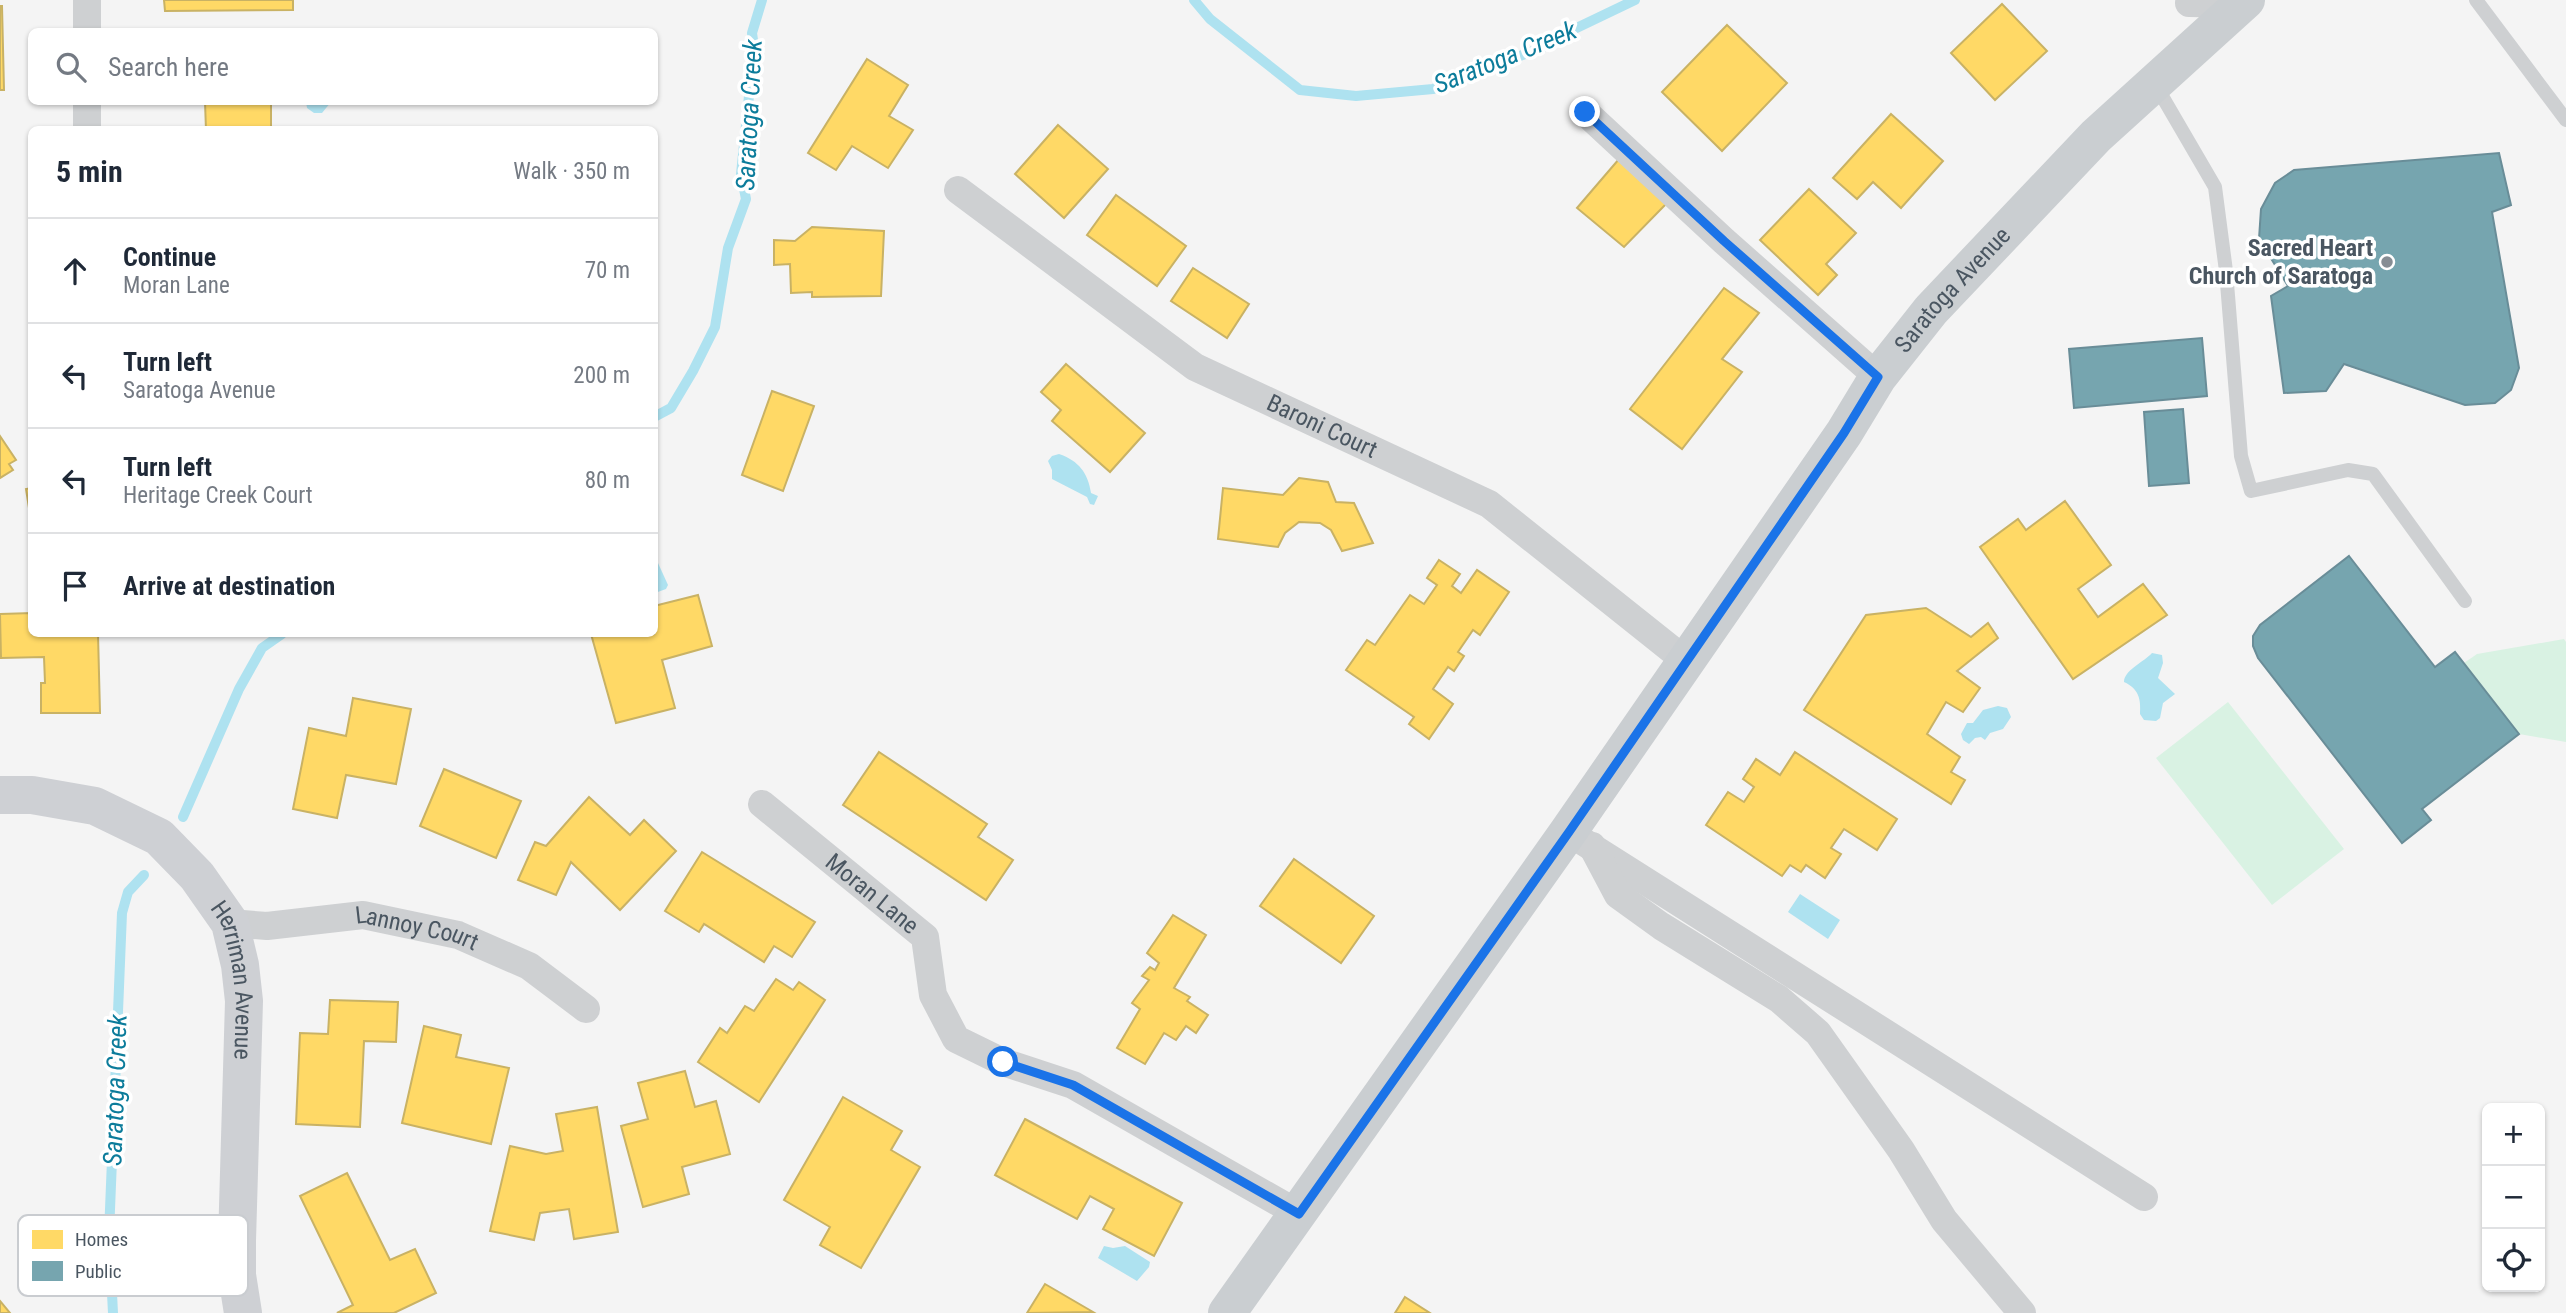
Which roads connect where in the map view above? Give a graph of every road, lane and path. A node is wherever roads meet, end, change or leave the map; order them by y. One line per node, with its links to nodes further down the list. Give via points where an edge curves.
1 (87, 0): 5 (street)
2 (2476, 0): 9 (lane)
3 (2243, 2): 4 (street); 6 (main road, Saratoga Avenue)
4 (2189, 3)
5 (87, 28)
6 (2154, 83): 12 (main road, Saratoga Avenue, via 2096,136 1931,310); 13 (lane, via 2215,187 2241,456 2250,491 2348,470 2373,474)
7 (87, 105): 10 (street)
8 (1585, 112): 12 (street)
9 (2566, 120)
10 (87, 126)
11 (958, 190): 14 (street, Baroni Court, via 1195,367 1489,504)
12 (1878, 377): 14 (main road, Saratoga Avenue)
13 (2465, 601)
14 (1686, 661): 17 (main road, Saratoga Avenue)
15 (0, 795): 18 (street, Herriman Avenue, via 32,795 96,806 159,837 197,876)
16 (762, 804): 21 (street, Moran Lane, via 925,937 933,995 956,1038 1003,1062 1073,1085)
17 (1580, 839): 20 (street); 21 (main road, Saratoga Avenue); 24 (street, via 1618,895 1779,999 1818,1033 1944,1220)
18 (230, 923): 19 (street, Lannoy Court, via 267,926 363,915 457,935 529,966); 22 (street, Herriman Avenue, via 244,1001)
19 (586, 1009)
20 (2144, 1197)
21 (1299, 1214): 23 (main road, Saratoga Avenue)
22 (238, 1215)
23 (1242, 1306)
24 (2022, 1313)

